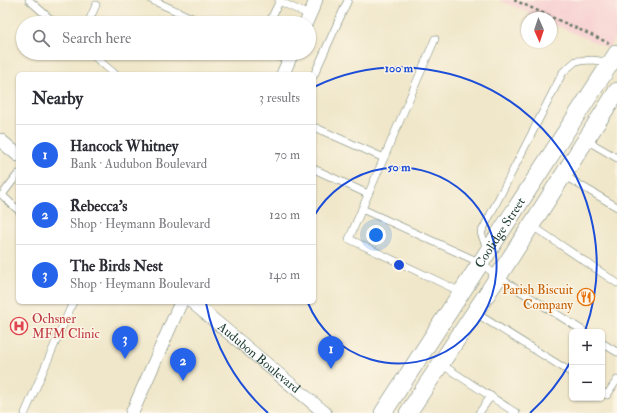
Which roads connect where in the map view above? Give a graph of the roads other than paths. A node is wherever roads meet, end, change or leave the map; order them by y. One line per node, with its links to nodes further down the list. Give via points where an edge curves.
1 (29, 0): 7 (lane)
2 (152, 0): 9 (lane)
3 (316, 0): 12 (street)
4 (348, 0): 19 (lane)
5 (280, 1): 10 (lane); 11 (lane)
6 (96, 5): 8 (lane)
7 (47, 16)
8 (91, 16)
9 (187, 16)
10 (272, 16)
11 (302, 16)
12 (308, 16)
13 (435, 39): 25 (lane)
14 (614, 56): 36 (street, Coolidge Street); 36 (lane, via 576,61 563,72 481,234)
15 (98, 60): 17 (lane)
16 (289, 60): 18 (street)
17 (113, 72)
18 (284, 72)
19 (315, 72)
20 (617, 91): 23 (street, Coolidge Street)
21 (316, 128): 25 (lane)
22 (0, 140): 24 (street)
23 (586, 140): 26 (lane); 28 (street, Coolidge Street)
24 (16, 153)
25 (384, 158): 30 (lane)
26 (617, 158)
27 (316, 170): 30 (lane)
28 (563, 174): 32 (lane); 35 (street, Coolidge Street)
29 (16, 176): 31 (lane)
30 (368, 194): 34 (lane)
31 (0, 195): 33 (lane)
32 (617, 207)
33 (16, 208)
34 (362, 209): 37 (lane); 40 (lane, via 349,239)
35 (530, 225): 38 (street, Coolidge Street); 39 (lane)
36 (491, 247): 37 (street, Coolidge Street)
37 (481, 263): 38 (lane); 40 (street, Coolidge Street)
38 (498, 277): 44 (street, Coolidge Street); 45 (lane)
39 (617, 283)
40 (462, 293): 56 (street, Coolidge Street)
41 (72, 304): 53 (lane)
42 (181, 304): 54 (street)
43 (194, 304): 55 (street, Audubon Boulevard)
44 (474, 312): 48 (street, Coolidge Street); 49 (lane)
45 (580, 329)
46 (605, 345): 47 (lane)
47 (617, 352)
48 (440, 364): 52 (lane); 57 (street, Coolidge Street)
49 (569, 371)
50 (617, 380): 51 (lane, via 607,395)
51 (605, 394)
52 (491, 396): 58 (lane); 59 (lane)
53 (25, 413)
54 (132, 413)
55 (325, 413)
56 (383, 413)
57 (408, 413)
58 (479, 413)
59 (516, 413)

